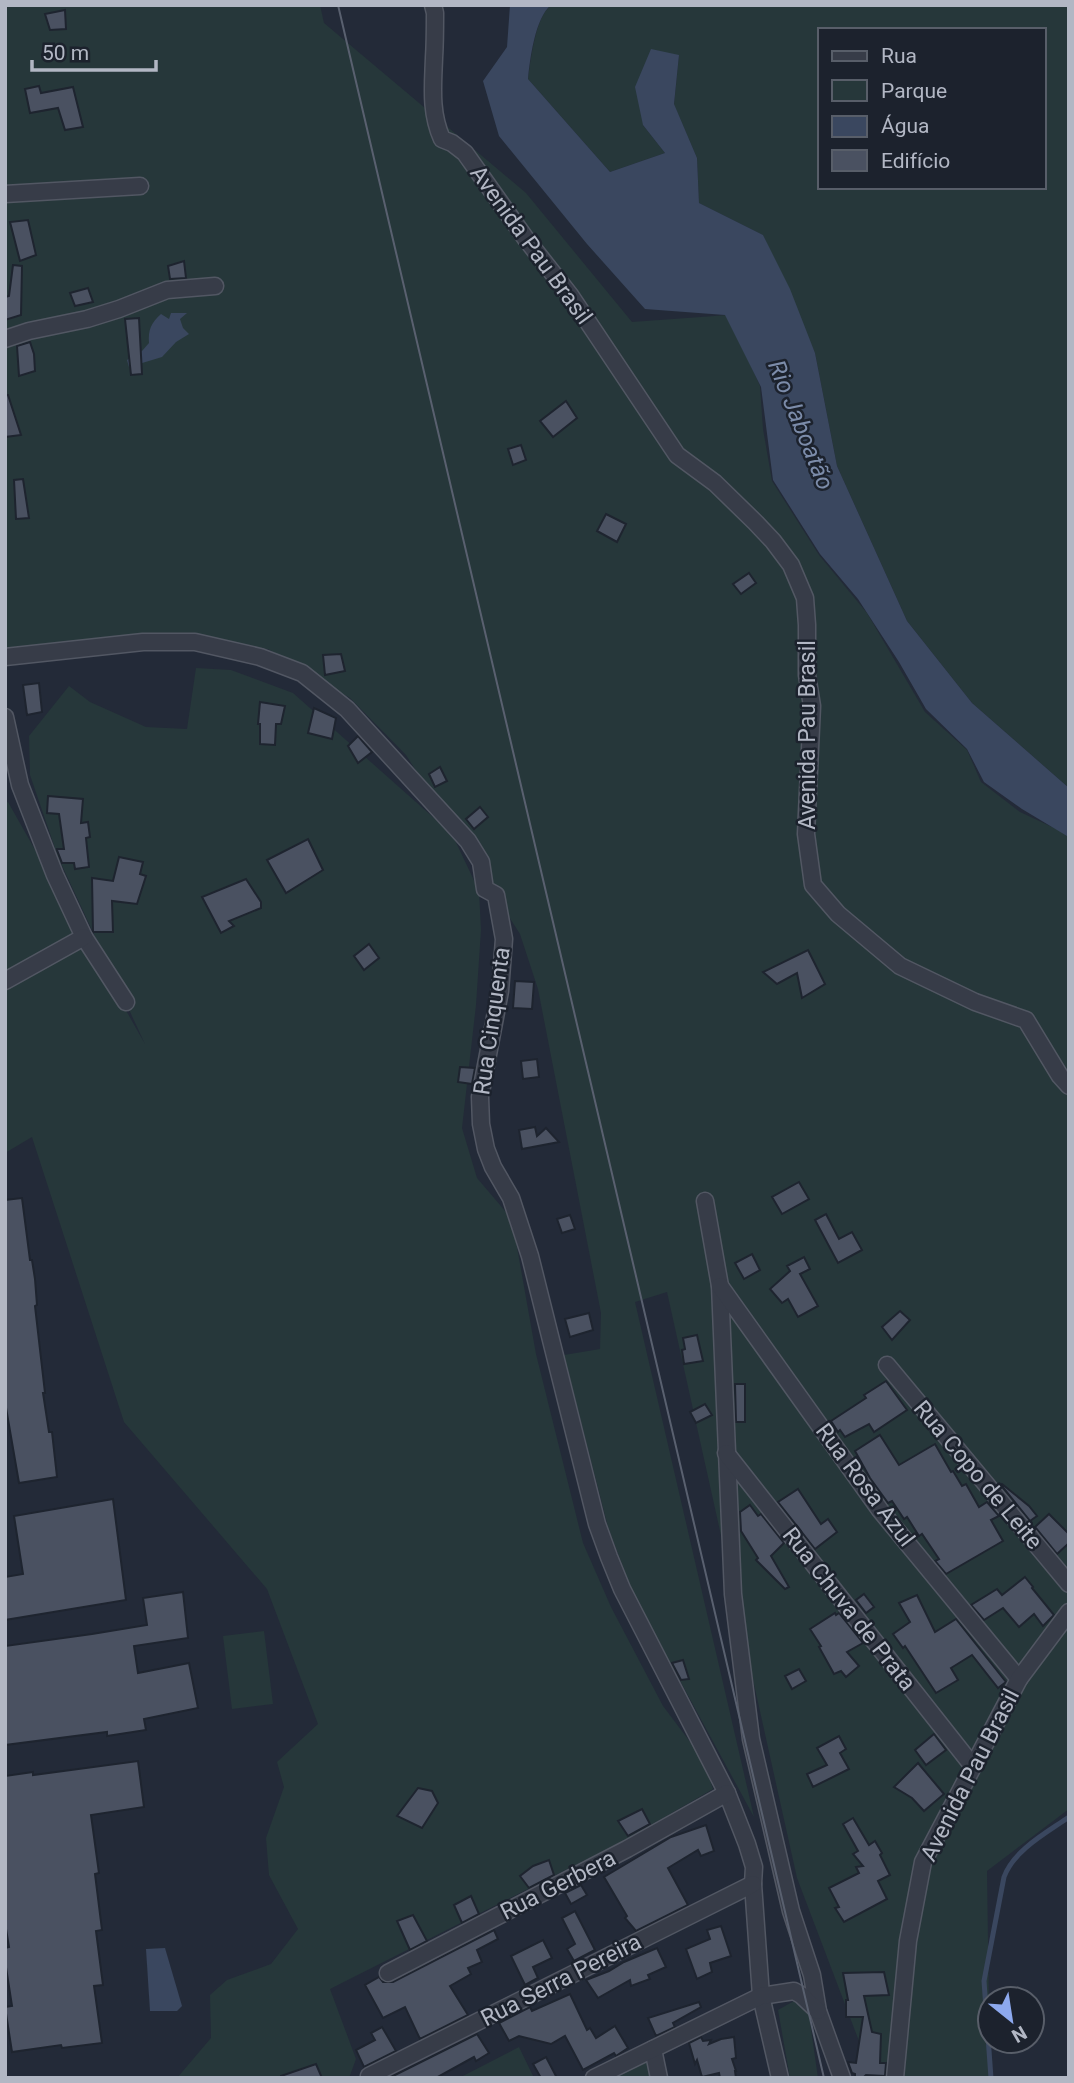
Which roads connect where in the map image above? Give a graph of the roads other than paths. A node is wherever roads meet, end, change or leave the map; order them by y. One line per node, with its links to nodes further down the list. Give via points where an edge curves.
1 (433, 5): 12 (street, Avenida Pau Brasil, via 433,110 442,139 465,153 570,295 677,456 715,484 773,541 791,565 805,597 812,706 806,834 813,885 838,914 900,966 975,1002 1026,1020)
2 (140, 186): 3 (street)
3 (5, 194)
4 (215, 286): 5 (street, via 167,290 98,315)
5 (5, 339)
6 (5, 657): 21 (street, Rua Cinquenta, via 135,642 195,642 260,657 302,673 347,709 468,841 481,862 485,889 496,895 505,939 480,1097 486,1149 511,1198 530,1256 608,1558)
7 (5, 718): 8 (street)
8 (13, 789): 9 (street)
9 (84, 937): 10 (street); 11 (street)
10 (5, 981)
11 (126, 1002)
12 (1069, 1086)
13 (705, 1201): 14 (street)
14 (720, 1286): 16 (street); 19 (street, Rua Rosa Azul, via 880,1510)
15 (887, 1365): 17 (street, Rua Copo de Leite)
16 (726, 1453): 20 (street, Rua Chuva de Prata); 25 (street, via 733,1594 751,1739)
17 (1069, 1584)
18 (1069, 1612): 19 (street, Avenida Pau Brasil)
19 (1019, 1679): 20 (street, Avenida Pau Brasil)
20 (972, 1765): 32 (street, Avenida Pau Brasil, via 923,1862 908,1941)
21 (727, 1793): 22 (street, Rua Cinquenta, via 751,1856); 23 (street, Rua Gerbera)
22 (753, 1884): 24 (street, Rua Cinquenta); 27 (street, Rua Serra Pereira)
23 (388, 1973)
24 (761, 1996): 25 (street, via 794,1991); 26 (street); 30 (street, Rua Cinquenta)
25 (818, 2011): 31 (street)
26 (653, 2049): 28 (street); 29 (street)
27 (369, 2076)
28 (594, 2078)
29 (659, 2078)
30 (779, 2078)
31 (842, 2078)
32 (895, 2078)

